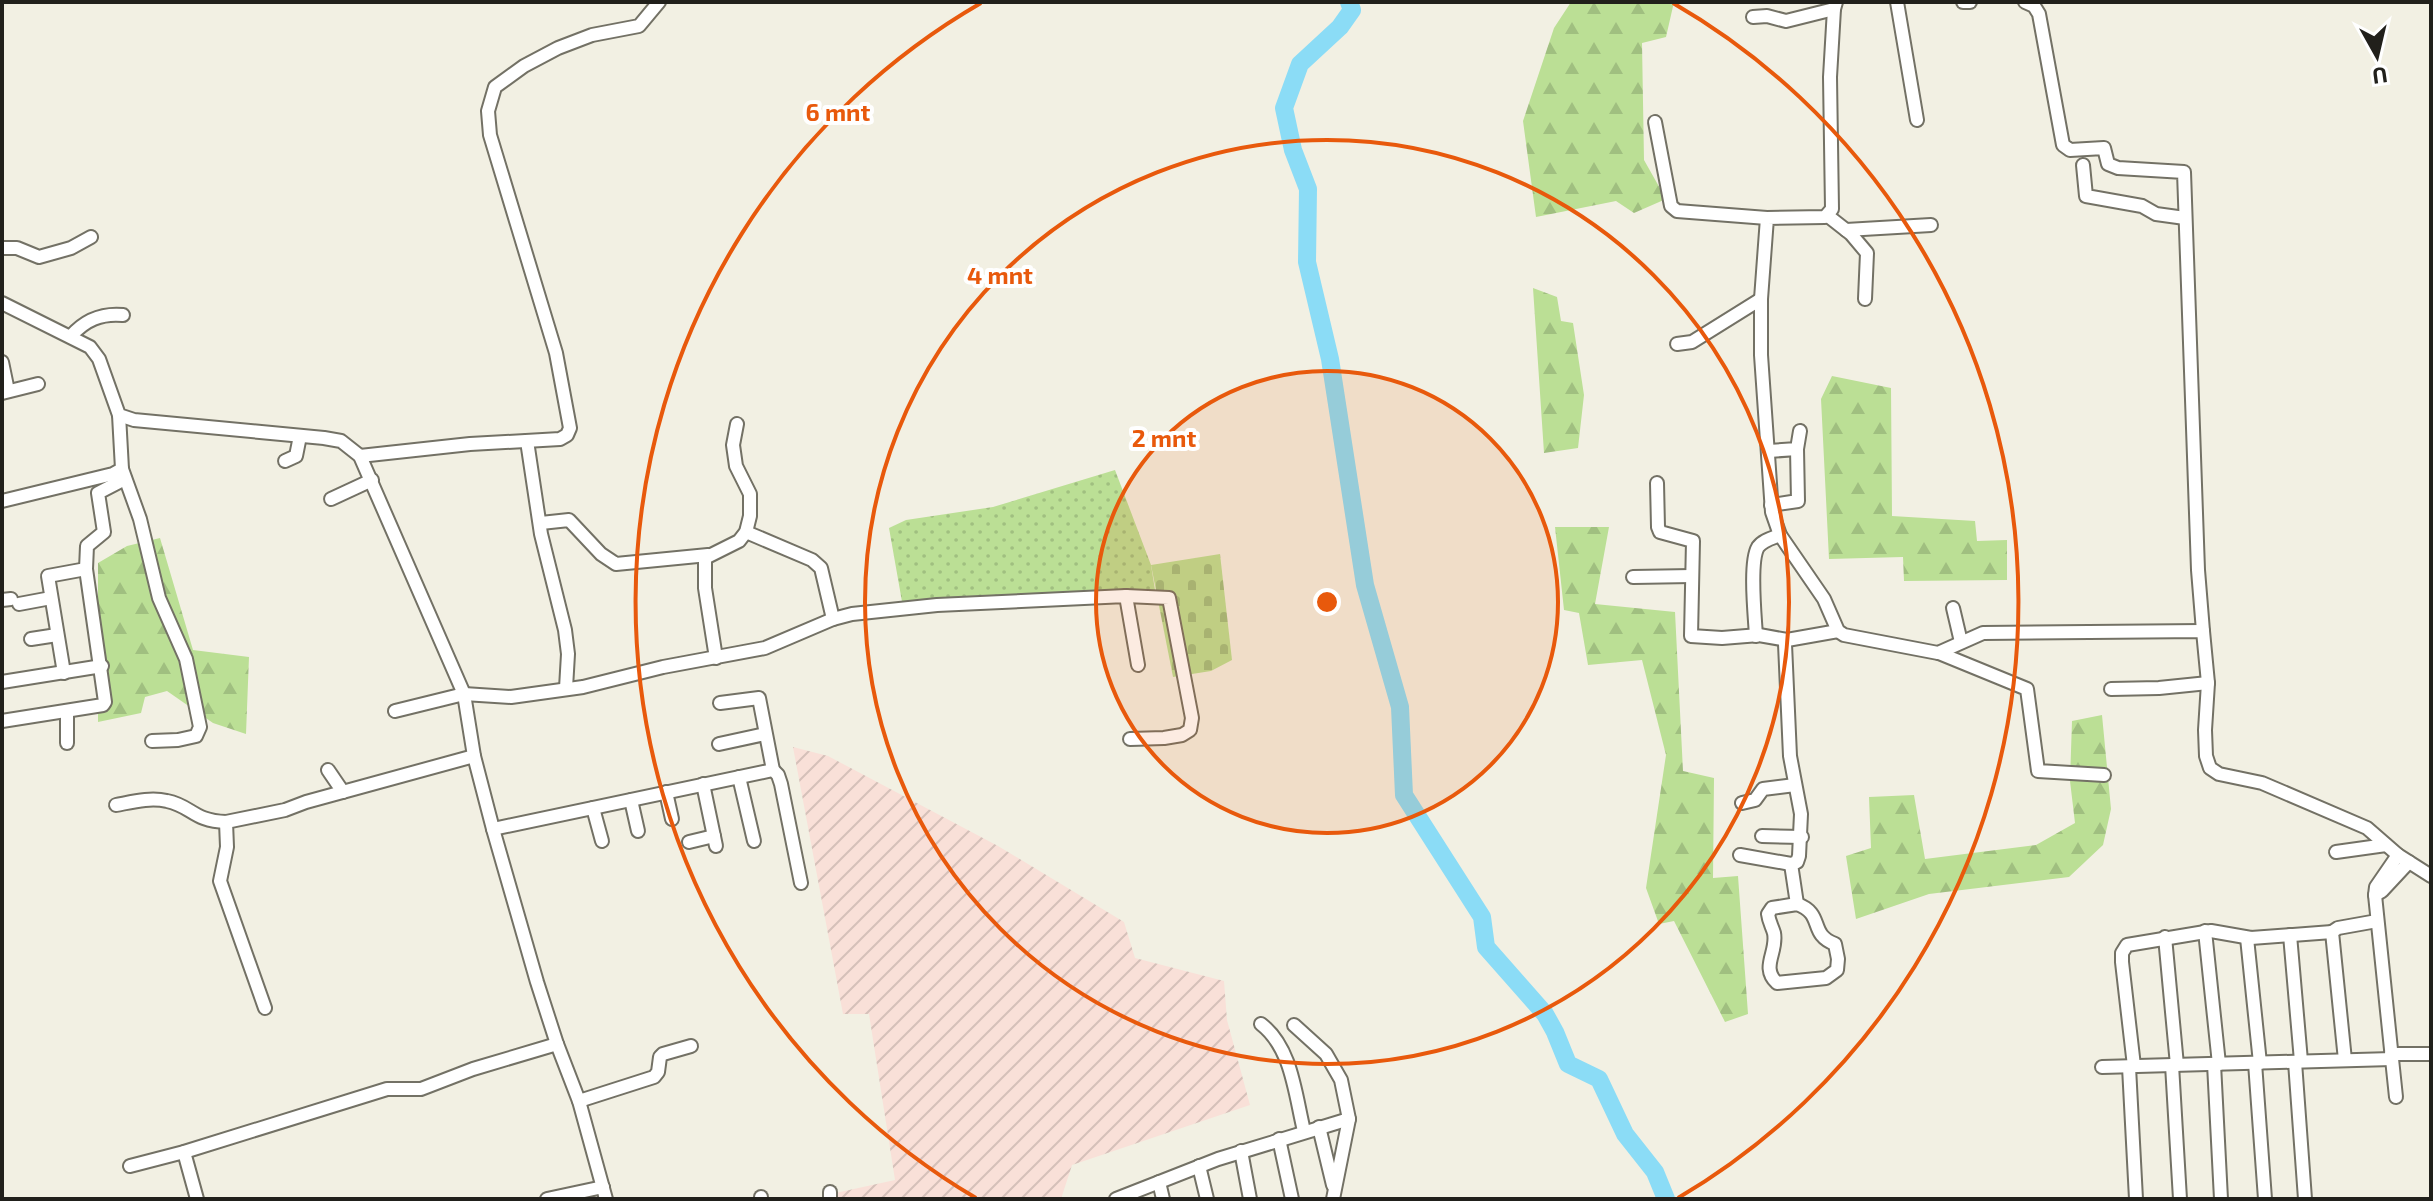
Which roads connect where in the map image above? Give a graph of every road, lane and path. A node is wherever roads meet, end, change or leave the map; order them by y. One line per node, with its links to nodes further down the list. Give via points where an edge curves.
1 (659, 2): 31 (street, via 639,26 592,35 524,66 495,87 490,98 490,135 556,353 570,428 560,439)
2 (1897, 2): 8 (street)
3 (1963, 2): 4 (street)
4 (1970, 2)
5 (2025, 2): 13 (street, via 2039,14 2063,145 2070,150 2104,148 2108,164 2118,168 2184,172)
6 (1835, 6): 7 (street, via 1786,21); 11 (street)
7 (1753, 17)
8 (1917, 120)
9 (1655, 122): 12 (street, via 1671,206 1677,211)
10 (2083, 165): 13 (street, via 2086,196)
11 (1828, 216): 12 (street); 15 (street)
12 (1767, 218): 18 (street)
13 (2185, 218): 55 (street)
14 (1931, 225): 15 (street)
15 (1846, 230): 19 (street, via 1868,256)
16 (91, 237): 17 (street, via 39,257)
17 (2, 248)
18 (1761, 299): 23 (street, via 1692,342); 33 (street)
19 (1865, 299)
20 (2, 303): 22 (street)
21 (123, 315): 22 (street, via 96,317)
22 (71, 336): 27 (street, via 96,353)
23 (1677, 344)
24 (2, 362): 26 (street)
25 (38, 384): 26 (street)
26 (5, 392)
27 (119, 415): 30 (street); 36 (street)
28 (737, 424): 43 (street, via 735,458 750,494)
29 (1800, 431): 32 (street)
30 (300, 436): 34 (street, via 341,441); 35 (street, via 296,456)
31 (527, 441): 34 (street); 42 (street)
32 (1797, 449): 33 (street); 41 (street, via 1798,501)
33 (1769, 451): 41 (street)
34 (360, 456): 37 (street)
35 (285, 461)
36 (124, 474): 40 (street); 46 (street, via 98,493 104,530 88,545); 77 (street, via 159,598 186,659 200,727 196,736)
37 (372, 480): 39 (street); 70 (street)
38 (1657, 483): 47 (street, via 1658,527 1663,534 1693,541)
39 (331, 499)
40 (2, 501)
41 (1771, 505): 44 (street)
42 (541, 523): 45 (street, via 569,520 616,564); 68 (street, via 565,630)
43 (746, 532): 45 (street); 53 (street, via 821,568)
44 (1780, 535): 54 (street, via 1824,599); 57 (street, via 1756,551)
45 (708, 555): 62 (street, via 705,588)
46 (86, 569): 50 (street, via 50,575); 64 (street)
47 (1692, 576): 48 (street); 57 (street, via 1691,636)
48 (1633, 577)
49 (1126, 596): 53 (street, via 937,605); 63 (street); 76 (street, via 1169,598 1192,718 1190,730 1182,735)
50 (51, 598): 51 (street); 56 (street)
51 (11, 601)
52 (1953, 608): 60 (street)
53 (833, 619): 62 (street, via 765,648)
54 (1838, 631): 59 (street); 61 (street)
55 (2203, 631): 60 (street, via 1983,633); 67 (street)
56 (57, 635): 58 (street); 65 (street)
57 (1756, 636): 59 (street)
58 (31, 639)
59 (1787, 640): 86 (street)
60 (1961, 642): 61 (street)
61 (1938, 653): 83 (street, via 2027,689 2038,771)
62 (716, 658): 68 (street)
63 (1138, 665)
64 (102, 666): 65 (street); 72 (street, via 104,703)
65 (64, 673): 66 (street)
66 (2, 682)
67 (2208, 683): 69 (street); 102 (street, via 2205,730 2210,768 2323,807 2367,828)
68 (566, 688): 70 (street, via 511,697)
69 (2111, 689)
70 (464, 694): 73 (street); 80 (street)
71 (720, 703): 75 (street, via 757,697)
72 (67, 711): 74 (street); 78 (street)
73 (395, 711)
74 (2, 721)
75 (765, 734): 79 (street); 82 (street)
76 (1130, 739)
77 (152, 741)
78 (67, 743)
79 (719, 744)
80 (474, 756): 87 (street); 95 (street)
81 (328, 770): 87 (street)
82 (773, 770): 84 (street); 108 (street, via 781,784)
83 (2104, 775)
84 (739, 777): 85 (street); 100 (street)
85 (703, 784): 88 (street); 101 (street, via 715,841)
86 (1795, 785): 90 (street, via 1763,789 1755,800); 98 (street)
87 (343, 792): 94 (street)
88 (666, 792): 89 (street); 93 (street)
89 (631, 800): 92 (street); 96 (street)
90 (1742, 803)
91 (116, 805): 94 (street, via 166,801 204,821)
92 (593, 808): 95 (street); 99 (street)
93 (672, 819)
94 (226, 822): 116 (street, via 220,881)
95 (493, 829): 119 (street)
96 (638, 831)
97 (1762, 836): 98 (street)
98 (1802, 837): 106 (street, via 1797,862)
99 (602, 841)
100 (754, 841)
101 (689, 842)
102 (2386, 845): 103 (street); 105 (street)
103 (2336, 852)
104 (1740, 855): 106 (street)
105 (2403, 858): 107 (street); 110 (street, via 2375,895)
106 (1791, 864): 109 (street)
107 (2431, 876)
108 (801, 883)
109 (1797, 904): 109 (street, via 1809,908 1817,932 1835,944 1837,970 1826,978 1777,983 1769,966 1774,934 1768,914 1772,908)
110 (2377, 921): 112 (street); 122 (street)
111 (2205, 931): 114 (street); 115 (street); 126 (street)
112 (2332, 932): 113 (street); 123 (street)
113 (2290, 935): 115 (street); 124 (street)
114 (2165, 937): 127 (street); 128 (street, via 2127,945 2122,953)
115 (2247, 938): 125 (street)
116 (265, 1008)
117 (1261, 1024): 134 (street, via 1282,1048)
118 (1294, 1025): 132 (street, via 1326,1054 1341,1080)
119 (557, 1044): 131 (street); 137 (street, via 421,1089 387,1089)
120 (691, 1046): 131 (street, via 663,1054 654,1077)
121 (2430, 1054): 122 (street)
122 (2392, 1056): 123 (street); 130 (street)
123 (2345, 1060): 124 (street)
124 (2298, 1061): 125 (street); 154 (street)
125 (2257, 1063): 126 (street); 153 (street)
126 (2216, 1064): 127 (street); 152 (street)
127 (2174, 1065): 128 (street); 151 (street)
128 (2132, 1066): 129 (street); 150 (street)
129 (2102, 1067)
130 (2396, 1097)
131 (579, 1101): 141 (street)
132 (1349, 1119): 133 (street); 142 (street)
133 (1319, 1127): 134 (street); 142 (street)
134 (1304, 1131): 135 (street)
135 (1279, 1139): 136 (street); 149 (street)
136 (1241, 1151): 139 (street); 148 (street)
137 (184, 1152): 138 (street); 144 (street)
138 (130, 1166)
139 (1199, 1166): 140 (street); 147 (street)
140 (1159, 1182): 143 (street); 146 (street)
141 (604, 1193): 145 (street)
142 (1333, 1194)
143 (1119, 1198)
144 (197, 1199)
145 (547, 1199)
146 (1163, 1199)
147 (1207, 1199)
148 (1250, 1199)
149 (1292, 1199)
150 (2136, 1199)
151 (2180, 1199)
152 (2221, 1199)
153 (2265, 1199)
154 (2305, 1199)

